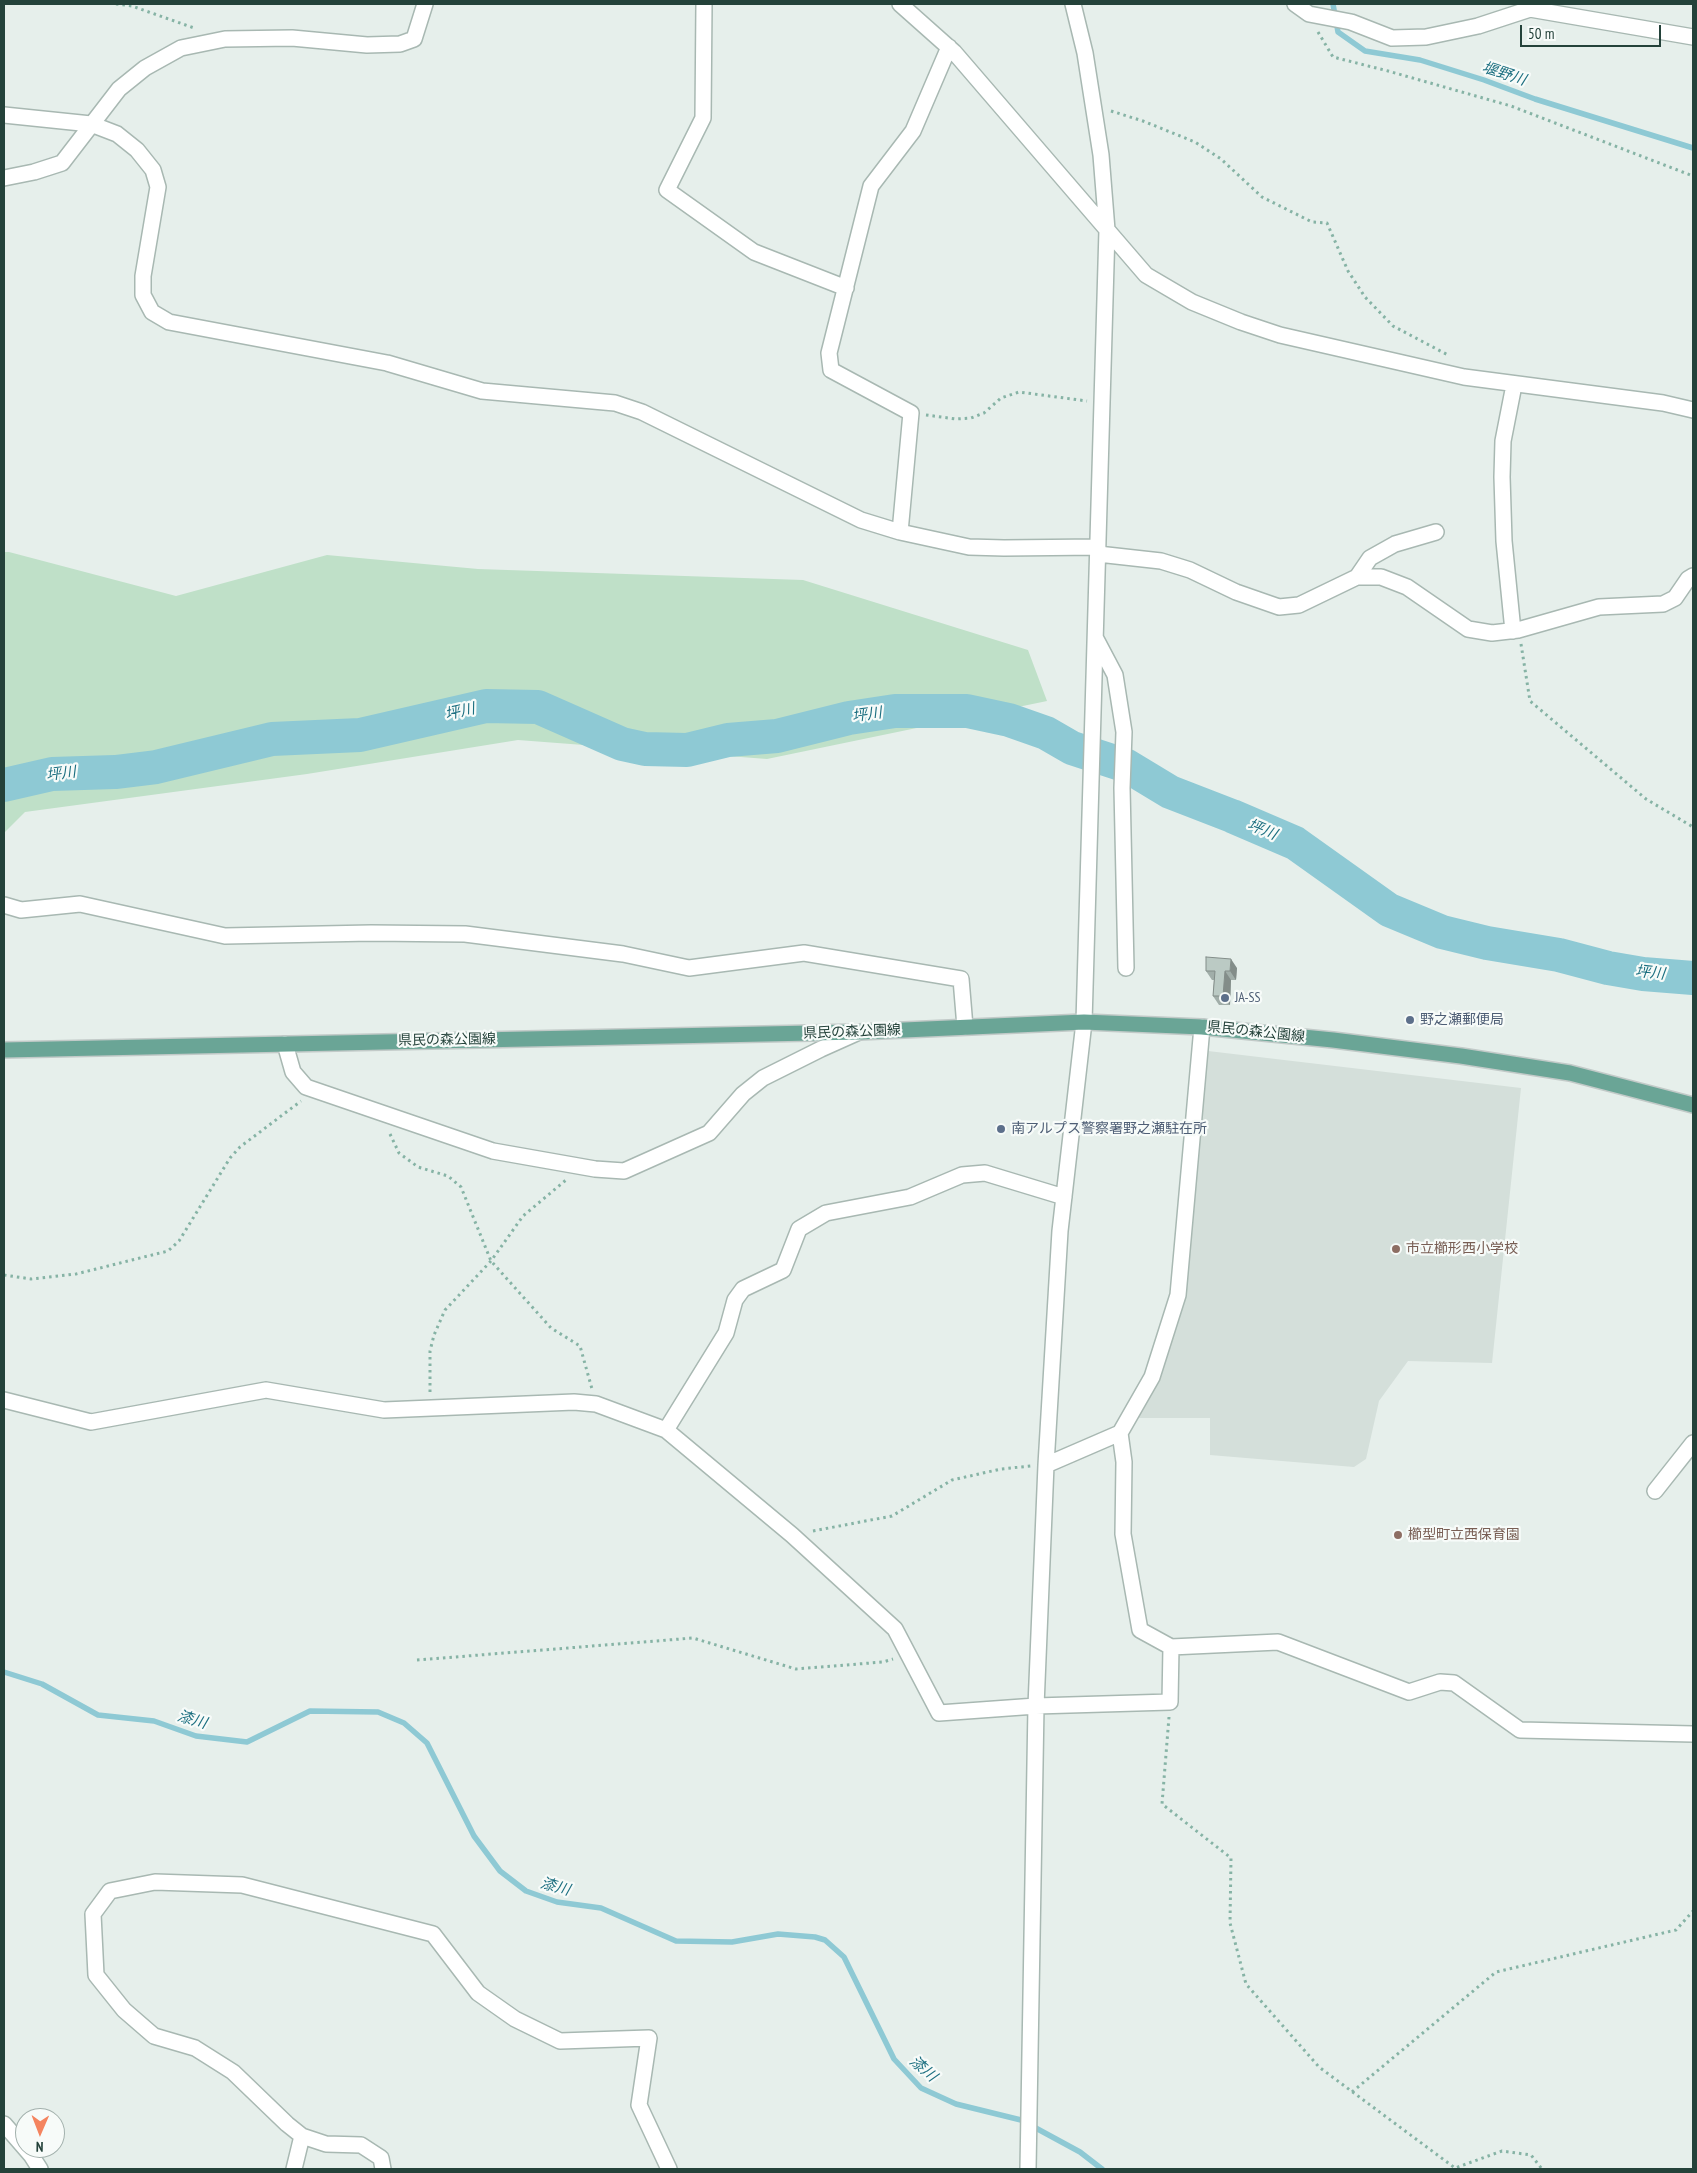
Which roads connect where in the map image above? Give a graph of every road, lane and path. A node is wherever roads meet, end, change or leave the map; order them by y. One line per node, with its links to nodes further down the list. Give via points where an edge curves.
1 (116, 4): 8 (path, via 132,6)
2 (425, 4): 13 (street, via 414,40 400,44 367,45 282,38 225,39 181,48 145,68 120,89)
3 (704, 4): 17 (street, via 703,118 667,190 754,252)
4 (900, 4): 10 (street)
5 (1073, 4): 11 (street)
6 (1295, 4): 7 (street)
7 (1315, 15): 9 (street, via 1351,22 1392,38 1426,37 1478,26 1530,9); 14 (path, via 1333,57 1511,106)
8 (197, 29)
9 (1693, 37)
10 (949, 47): 16 (street); 17 (street, via 913,131 871,186)
11 (1093, 105): 16 (street); 18 (path, via 1195,142 1221,159 1262,197 1312,222 1327,223 1348,271 1365,297 1393,326 1456,359)
12 (4, 115): 13 (street)
13 (91, 124): 15 (street, via 62,163); 23 (street, via 117,134 154,170 158,187 143,295 152,312 169,322 387,363 482,391 615,403 642,412 860,520)
14 (1693, 176)
15 (4, 178)
16 (1107, 230): 18 (street, via 1146,275 1192,302 1233,319 1280,335); 20 (street)
17 (846, 288): 22 (street, via 829,353 831,370)
18 (1464, 377): 19 (street)
19 (1514, 385): 21 (street, via 1663,403); 28 (street, via 1503,441 1502,476 1504,542)
20 (1102, 403): 22 (path, via 1019,392 1001,398 971,418); 25 (street)
21 (1693, 410)
22 (911, 413): 23 (street)
23 (900, 532): 25 (street, via 969,547)
24 (1436, 532): 27 (street, via 1395,544 1370,558)
25 (1098, 550): 27 (street, via 1161,561 1190,570 1236,592 1279,607 1299,605); 29 (street)
26 (1693, 576): 28 (street, via 1675,598 1663,604 1599,607)
27 (1357, 577): 28 (street, via 1381,577 1407,587 1468,629 1492,633)
28 (1516, 630): 30 (path, via 1530,702 1646,799)
29 (1095, 638): 32 (street, via 1115,674 1124,732); 33 (street)
30 (1693, 827)
31 (4, 905): 34 (street, via 21,910 80,904 225,936 465,934 623,954 689,968 804,953 961,979)
32 (1126, 968)
33 (1084, 1022): 34 (main road, 県民の森公園線); 35 (main road, 県民の森公園線); 43 (street)
34 (965, 1027): 36 (main road, 県民の森公園線)
35 (1202, 1027): 40 (main road, 県民の森公園線, via 1461,1056 1561,1072); 50 (street, via 1178,1295 1152,1377)
36 (860, 1032): 37 (main road, 県民の森公園線); 42 (street, via 763,1078 743,1094 709,1133 624,1171)
37 (285, 1044): 38 (main road, 県民の森公園線); 39 (street, via 293,1072 306,1087)
38 (4, 1050)
39 (316, 1090): 41 (street); 45 (path, via 240,1147 179,1241 168,1251 76,1274 31,1279)
40 (1693, 1105)
41 (381, 1114): 42 (street, via 492,1151); 44 (path, via 399,1153 418,1167 448,1176 461,1187)
42 (582, 1167): 44 (path, via 523,1216)
43 (1064, 1197): 49 (street, via 985,1173 962,1175 910,1197 826,1213 799,1229 783,1270 743,1289 736,1300 726,1333); 52 (street)
44 (491, 1261): 47 (path, via 551,1328 580,1346); 48 (path, via 445,1310 434,1336 430,1351)
45 (4, 1275)
46 (4, 1400): 48 (street, via 91,1422 266,1390 384,1410)
47 (596, 1404): 48 (street, via 574,1402); 49 (street)
48 (430, 1409)
49 (666, 1430): 54 (street)
50 (1120, 1433): 52 (street); 55 (street, via 1124,1462 1123,1534 1140,1630)
51 (1693, 1443): 53 (street)
52 (1046, 1465): 54 (path, via 1001,1469 952,1480 892,1516); 59 (street)
53 (1655, 1491)
54 (792, 1535): 56 (street, via 895,1628)
55 (1171, 1647): 58 (street); 60 (street, via 1278,1642 1409,1692 1440,1682 1454,1683 1520,1730)
56 (908, 1654): 57 (path, via 883,1662 796,1669 693,1638); 59 (street, via 939,1713)
57 (417, 1660)
58 (1170, 1702): 59 (street); 62 (path, via 1162,1804 1231,1858 1230,1924 1246,1984 1319,2067)
59 (1036, 1706): 69 (street)
60 (1693, 1734)
61 (1693, 1911): 62 (path, via 1676,1930 1496,1972)
62 (1352, 2092): 70 (path, via 1455,2168 1502,2152 1531,2155)
63 (4, 2124): 65 (street)
64 (302, 2136): 66 (street); 67 (street, via 326,2144 361,2145 381,2158); 68 (street, via 234,2072 195,2048 154,2036 124,2010 96,1975 93,1914 110,1892 155,1882 242,1885 433,1934 478,1993 515,2019 560,2041 649,2038 639,2105)
65 (40, 2169)
66 (294, 2169)
67 (383, 2169)
68 (669, 2169)
69 (1028, 2169)
70 (1542, 2169)

